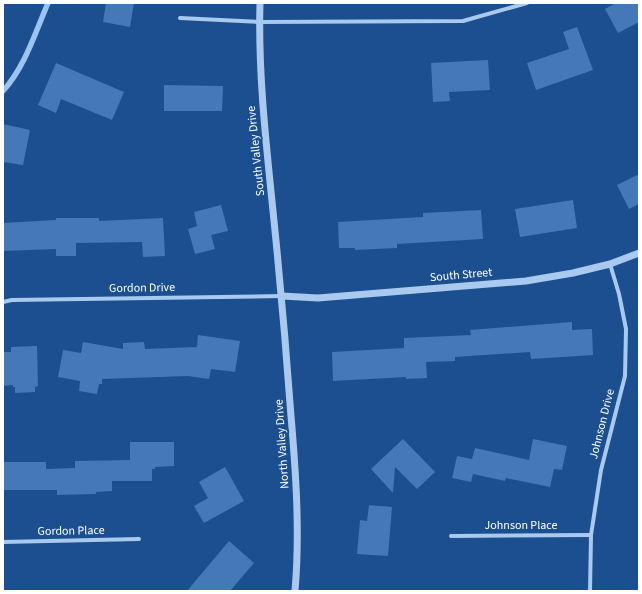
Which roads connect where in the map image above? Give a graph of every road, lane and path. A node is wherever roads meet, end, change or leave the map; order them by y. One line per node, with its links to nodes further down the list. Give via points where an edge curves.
1 (260, 3): 4 (street, South Valley Drive)
2 (527, 3): 4 (street, via 463,21)
3 (180, 18): 4 (street)
4 (259, 22): 7 (street, South Valley Drive, via 263,103)
5 (639, 253): 6 (street, South Street)
6 (610, 264): 7 (street, South Street, via 526,281 318,298); 9 (street, Johnson Drive, via 626,329 625,376 601,470)
7 (282, 296): 8 (street, Gordon Drive); 13 (street, North Valley Drive, via 296,478)
8 (3, 302)
9 (591, 535): 10 (street, Johnson Place); 14 (street, Johnson Drive)
10 (451, 536)
11 (138, 539): 12 (street, Gordon Place)
12 (3, 542)
13 (295, 591)
14 (590, 591)

